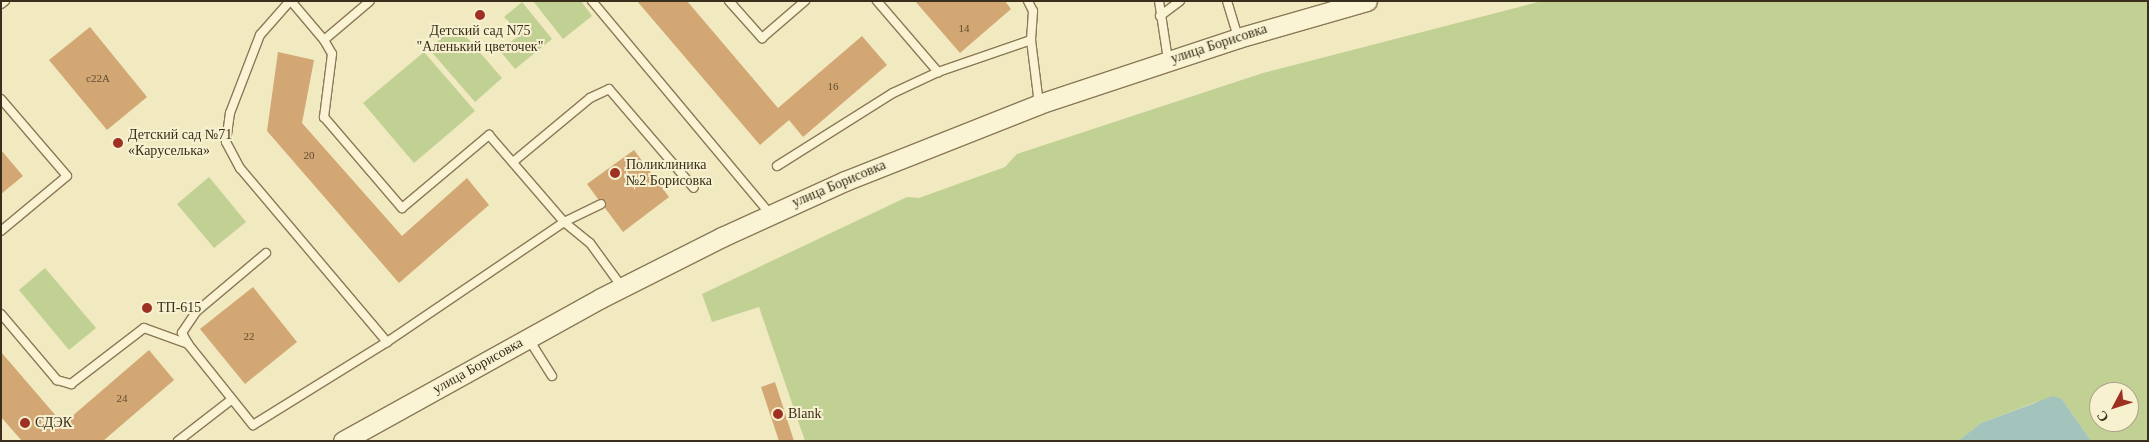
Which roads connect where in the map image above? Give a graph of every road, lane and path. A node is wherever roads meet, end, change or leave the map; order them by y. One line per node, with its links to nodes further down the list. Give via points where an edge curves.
1 (5, 1): 13 (lane)
2 (291, 1): 16 (lane); 33 (lane, via 260,35 230,113 226,142 240,168)
3 (370, 1): 16 (lane)
4 (592, 1): 26 (lane)
5 (730, 1): 6 (lane, via 762,38)
6 (805, 1)
7 (877, 1): 19 (lane)
8 (1028, 1): 17 (lane, via 1033,11)
9 (1159, 1): 14 (lane)
10 (1180, 1): 14 (lane)
11 (1227, 1): 15 (lane)
12 (1367, 1): 15 (street, улица Борисовка)
13 (1, 4)
14 (1160, 16): 18 (lane)
15 (1238, 38): 18 (street, улица Борисовка)
16 (324, 40): 22 (lane, via 332,54 324,117 402,208 489,135)
17 (1031, 40): 19 (lane); 21 (lane)
18 (1168, 60): 21 (street, улица Борисовка)
19 (938, 72): 23 (lane, via 892,93)
20 (1, 99): 28 (lane, via 67,176)
21 (1039, 104): 26 (street, улица Борисовка)
22 (513, 162): 24 (lane, via 590,98 609,89); 27 (lane)
23 (777, 166)
24 (694, 188)
25 (601, 204): 27 (lane)
26 (770, 214): 30 (street, улица Борисовка)
27 (564, 222): 30 (lane, via 590,243); 33 (lane)
28 (1, 231)
29 (266, 253): 34 (lane, via 196,312 182,333)
30 (622, 287): 32 (street, улица Борисовка)
31 (1, 314): 34 (lane, via 57,380 72,384 144,328)
32 (528, 338): 35 (lane); 38 (street, улица Борисовка)
33 (387, 342): 36 (lane, via 258,424 253,425)
34 (188, 344): 36 (lane)
35 (552, 376)
36 (231, 400): 37 (lane)
37 (178, 441)
38 (343, 441)

